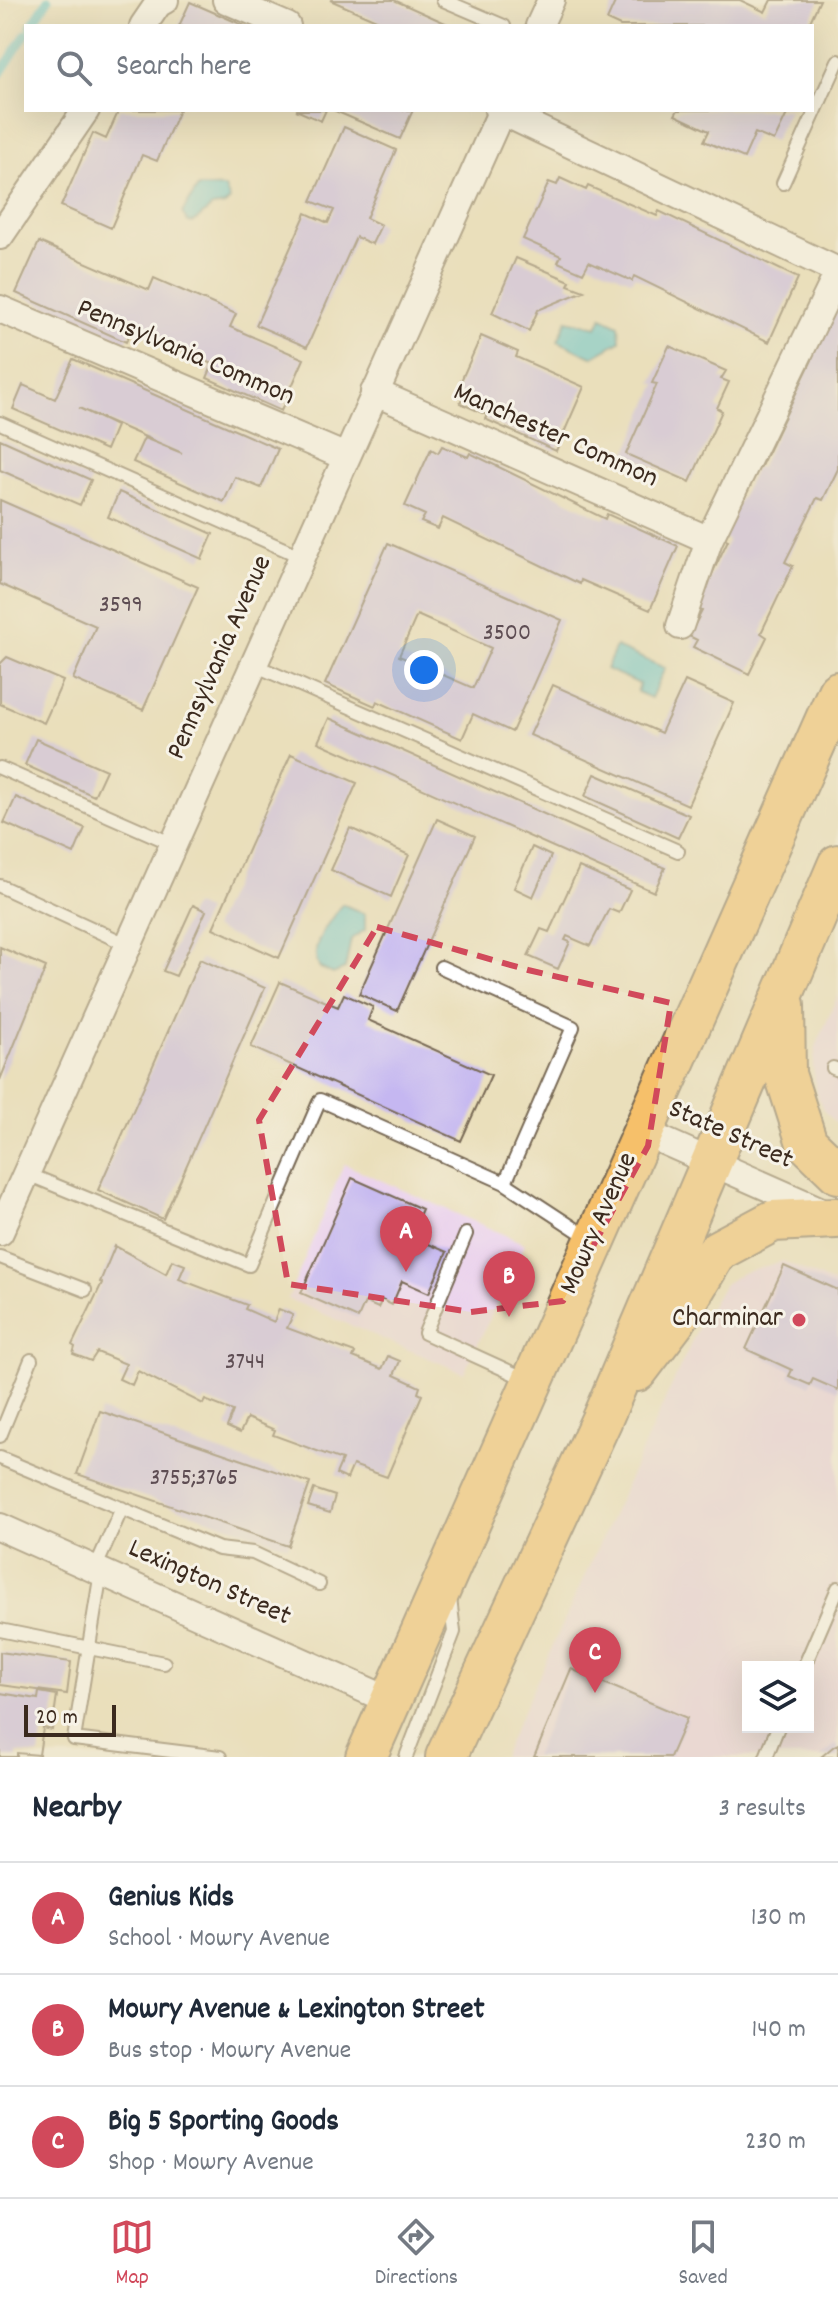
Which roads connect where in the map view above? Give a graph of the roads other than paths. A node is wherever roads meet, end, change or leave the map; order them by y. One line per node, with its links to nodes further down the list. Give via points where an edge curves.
1 (165, 0): 5 (street)
2 (226, 0): 6 (street)
3 (443, 0): 7 (lane)
4 (551, 0): 8 (street)
5 (145, 24)
6 (282, 24)
7 (499, 24)
8 (540, 24)
9 (838, 61): 13 (lane)
10 (85, 112): 14 (street)
11 (499, 112): 17 (street, Pennsylvania Avenue)
12 (504, 112): 15 (street)
13 (783, 183)
14 (0, 236)
15 (838, 272): 20 (street)
16 (0, 309): 19 (street, Pennsylvania Common)
17 (374, 392): 19 (street, Pennsylvania Avenue); 20 (street, Manchester Common)
18 (0, 423): 21 (lane)
19 (346, 457): 21 (street, Pennsylvania Avenue)
20 (709, 540): 22 (street)
21 (302, 557): 23 (street, Pennsylvania Avenue)
22 (680, 626)
23 (252, 664): 26 (street, Pennsylvania Avenue); 27 (lane)
24 (838, 692): 33 (main road, Mowry Avenue)
25 (0, 768): 26 (lane)
26 (173, 844): 30 (street, Pennsylvania Avenue)
27 (678, 851)
28 (835, 879): 32 (main road)
29 (0, 886): 30 (lane)
30 (128, 945): 35 (street, Pennsylvania Avenue)
31 (441, 967): 37 (lane, via 573,1027)
32 (784, 989): 34 (main road); 36 (main road, via 785,1074 807,1143)
33 (641, 1131): 34 (street, State Street); 41 (main road, Mowry Avenue)
34 (709, 1161): 38 (street, State Street); 46 (main road)
35 (25, 1173): 37 (lane, via 249,1265 320,1100); 39 (street, Pennsylvania Avenue)
36 (838, 1173)
37 (505, 1183): 41 (lane)
38 (837, 1218): 46 (main road, via 773,1221 717,1251 675,1321)
39 (0, 1232)
40 (466, 1234): 45 (lane, via 425,1333)
41 (593, 1241): 45 (main road, Mowry Avenue)
42 (0, 1257): 43 (lane)
43 (85, 1290)
44 (31, 1360): 47 (lane)
45 (531, 1381): 52 (main road, Mowry Avenue)
46 (602, 1419): 64 (main road)
47 (0, 1436)
48 (0, 1458): 49 (lane)
49 (122, 1508): 51 (lane); 53 (lane, via 219,1549 253,1553)
50 (0, 1527): 51 (street, Lexington Street)
51 (98, 1570): 56 (lane); 59 (street, Lexington Street)
52 (446, 1575): 59 (main road, Mowry Avenue); 63 (lane, via 454,1632)
53 (319, 1584)
54 (838, 1588): 57 (lane)
55 (0, 1630): 56 (lane)
56 (89, 1645): 58 (lane); 61 (lane, via 74,1739)
57 (807, 1661)
58 (164, 1663)
59 (391, 1701): 62 (main road, Mowry Avenue)
60 (776, 1733): 65 (lane)
61 (220, 1757)
62 (366, 1757)
63 (406, 1757)
64 (446, 1757)
65 (766, 1757)

